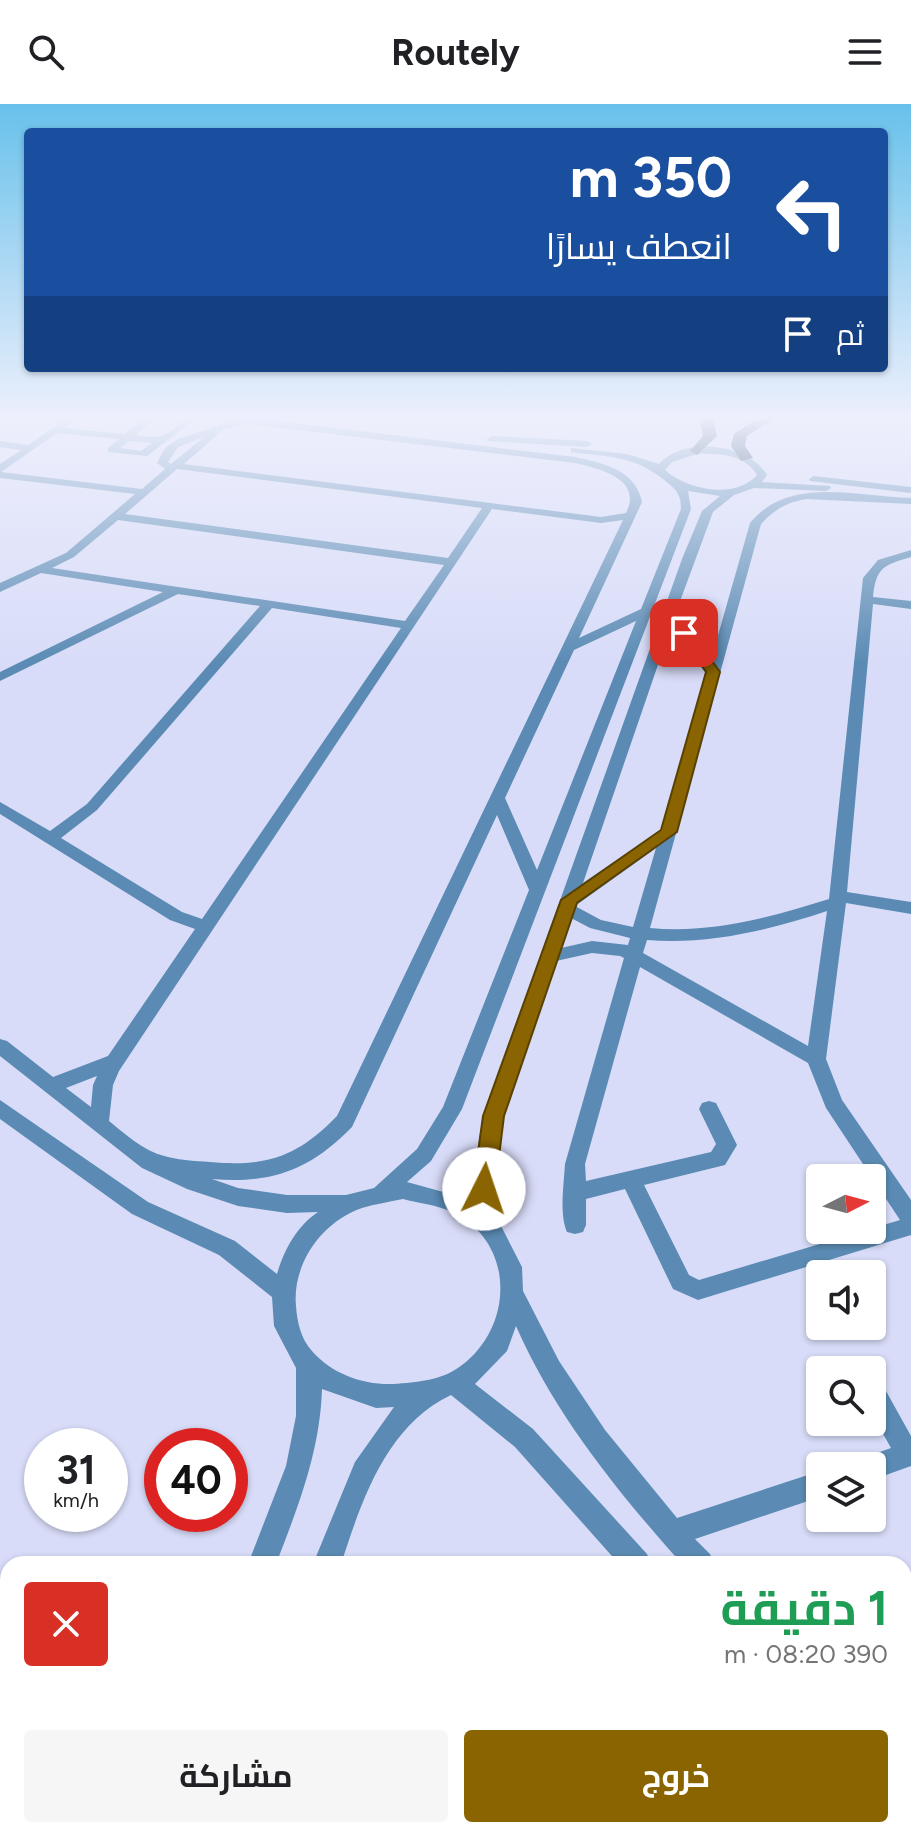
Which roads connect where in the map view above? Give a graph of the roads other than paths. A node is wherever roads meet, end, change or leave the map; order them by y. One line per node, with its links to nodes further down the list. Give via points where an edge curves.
1 (134, 500): 8 (street)
2 (440, 500): 7 (street)
3 (636, 500): 9 (street)
4 (686, 500): 20 (street)
5 (721, 500): 21 (street, via 708,511)
6 (794, 500): 24 (street, via 767,510 756,523)
7 (489, 506): 10 (street); 13 (street)
8 (115, 516): 13 (street); 14 (street, via 70,555)
9 (630, 516): 10 (street); 11 (street)
10 (601, 520): 11 (street)
11 (623, 532): 23 (street)
12 (911, 556): 17 (street, via 887,569)
13 (451, 562): 22 (street)
14 (43, 570): 15 (street); 16 (street)
15 (0, 588)
16 (176, 590): 18 (street); 25 (street)
17 (870, 594): 19 (street); 31 (street)
18 (269, 604): 22 (street); 29 (street, via 92,807)
19 (911, 605)
20 (645, 612): 23 (street); 30 (street)
21 (670, 613): 24 (street); 32 (street)
22 (409, 625): 34 (street)
23 (568, 648): 26 (street)
24 (713, 672): 28 (street)
25 (0, 677)
26 (498, 799): 30 (street); 44 (street, via 336,1132 300,1158 249,1174)
27 (0, 807): 29 (street)
28 (669, 832): 32 (street); 35 (street)
29 (50, 838): 34 (street, via 176,916)
30 (538, 892): 46 (street, via 445,1125 424,1155)
31 (837, 899): 33 (street); 35 (street, via 739,927); 38 (street)
32 (568, 904): 35 (street); 36 (street)
33 (911, 908)
34 (205, 926): 39 (street)
35 (636, 946): 36 (street, via 592,947); 38 (street); 47 (street, via 575,1164)
36 (549, 957): 50 (street, via 493,1116 485,1163)
37 (0, 1046): 40 (street)
38 (816, 1059): 49 (street, via 833,1103)
39 (117, 1061): 40 (street); 43 (street, via 103,1085)
40 (51, 1086): 43 (street)
41 (0, 1108): 53 (street, via 140,1208 227,1248)
42 (709, 1109): 45 (street, via 726,1140 724,1155)
43 (99, 1123): 44 (street)
44 (149, 1162): 48 (street, via 225,1196 275,1204)
45 (631, 1179): 47 (street); 52 (street, via 681,1282 698,1290)
46 (383, 1191): 48 (street); 50 (street, via 441,1196)
47 (572, 1193): 51 (street)
48 (344, 1203): 53 (street, via 308,1230 295,1249)
49 (911, 1218)
50 (489, 1225): 54 (street, via 510,1258)
51 (575, 1225)
52 (911, 1226)
53 (282, 1291): 55 (street, via 287,1329)
54 (515, 1297): 56 (street, via 508,1327 491,1355); 62 (street, via 560,1387)
55 (308, 1363): 57 (street, via 349,1389 373,1395); 63 (street, via 308,1436)
56 (455, 1383): 57 (street); 65 (street, via 524,1438)
57 (425, 1394): 64 (street, via 392,1424 366,1461)
58 (886, 1414): 59 (street)
59 (910, 1454): 60 (street)
60 (886, 1462)
61 (806, 1489): 62 (street)
62 (672, 1533): 66 (street)
63 (265, 1556)
64 (330, 1556)
65 (630, 1556)
66 (693, 1556)

